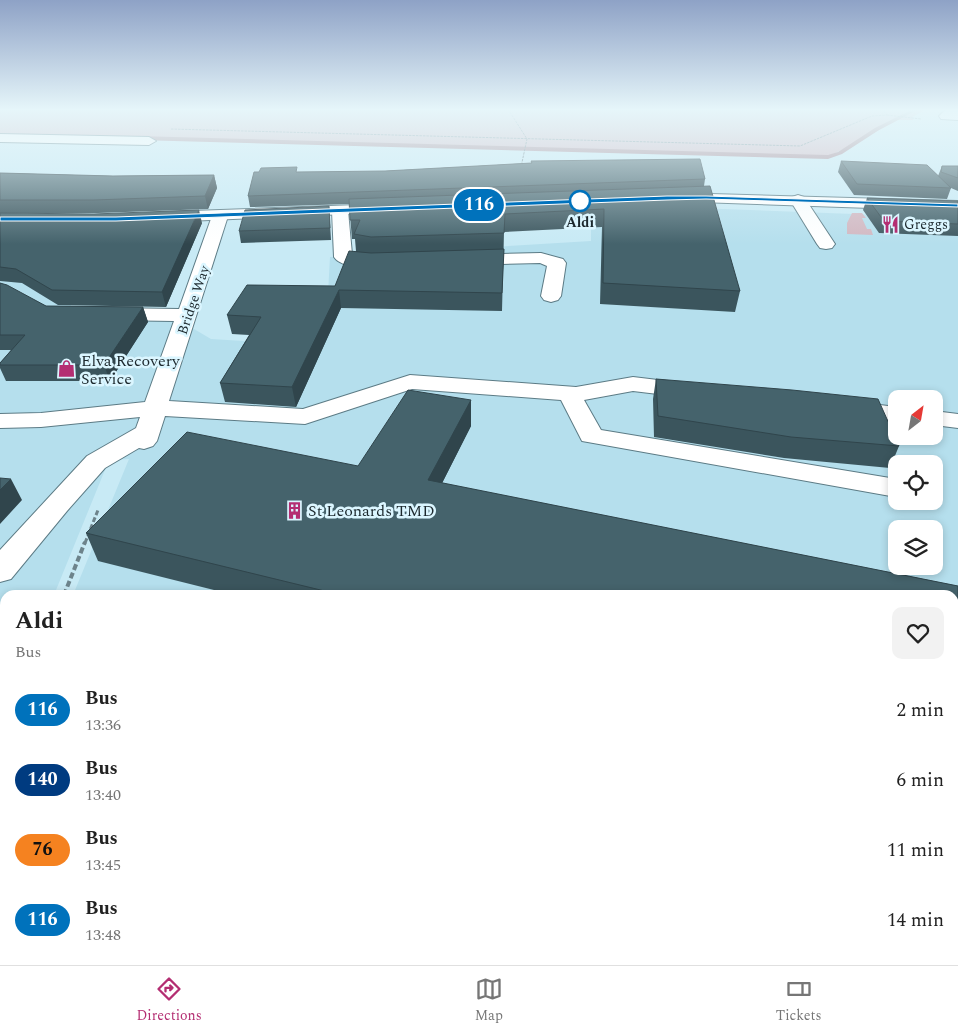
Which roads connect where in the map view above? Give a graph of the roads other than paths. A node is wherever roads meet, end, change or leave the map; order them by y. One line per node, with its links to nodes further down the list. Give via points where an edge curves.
1 (657, 198): 2 (main road)
2 (798, 200): 3 (main road); 8 (main road)
3 (958, 206)
4 (404, 208): 5 (main road)
5 (340, 211): 6 (main road); 10 (main road, via 344,257 365,262)
6 (220, 216): 7 (main road); 13 (main road, Bridge Way)
7 (145, 218)
8 (826, 244)
9 (452, 261): 11 (main road, via 541,258 557,263)
10 (402, 262)
11 (551, 296)
12 (92, 314): 13 (main road)
13 (188, 315): 21 (main road, Bridge Way)
14 (711, 393): 15 (main road, via 633,384)
15 (569, 394): 21 (main road, via 410,382 305,417); 22 (main road, via 591,436)
16 (828, 406): 17 (main road)
17 (888, 413)
18 (943, 419): 20 (main road)
19 (0, 421): 21 (main road, via 41,420)
20 (958, 421)
21 (149, 427): 23 (main road, via 96,462)
22 (888, 487)
23 (0, 572)

